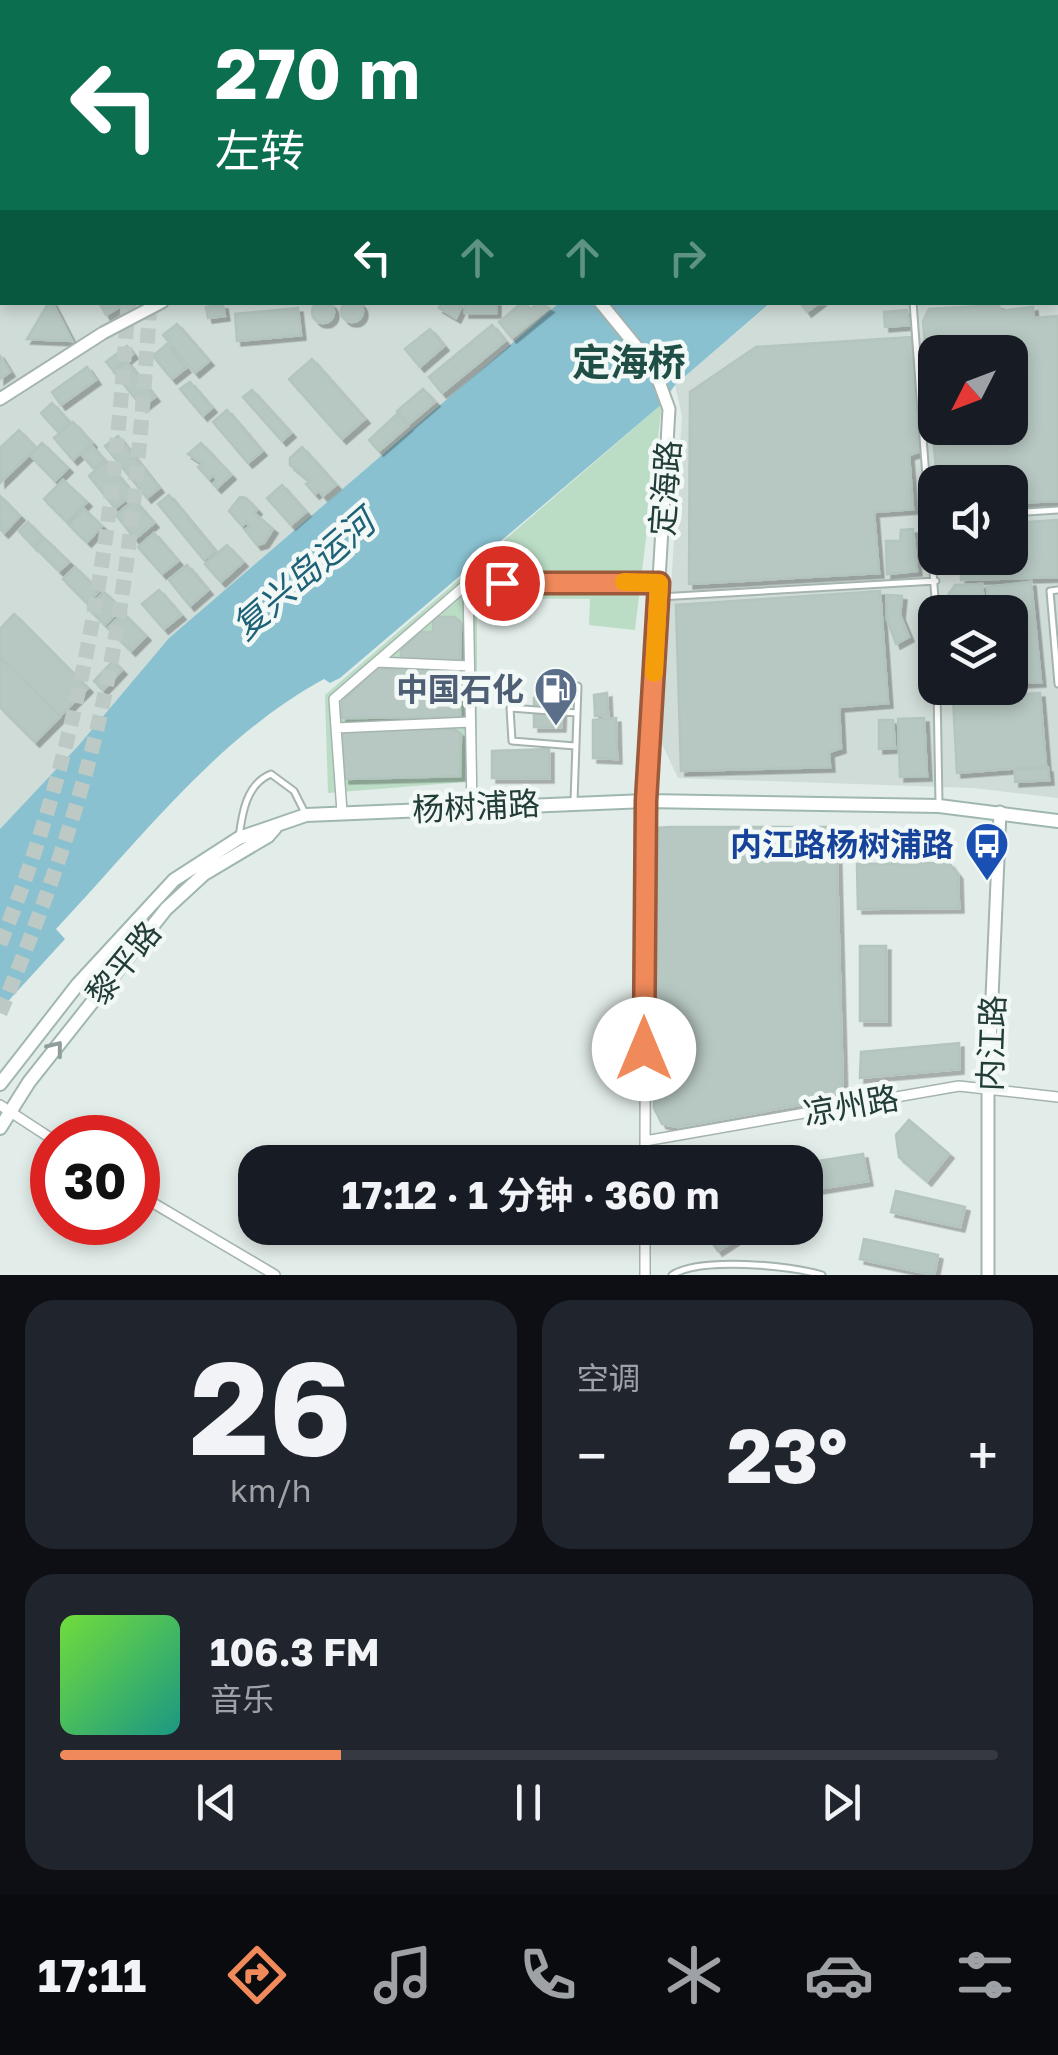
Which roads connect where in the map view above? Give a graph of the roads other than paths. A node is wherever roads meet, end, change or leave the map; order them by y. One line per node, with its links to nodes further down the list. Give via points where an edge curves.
1 (156, 305): 4 (street)
2 (913, 305): 5 (lane)
3 (605, 308): 11 (street, 定海路, via 654,368 666,394 670,424)
4 (0, 399)
5 (928, 465)
6 (1058, 510): 7 (lane)
7 (1028, 512)
8 (936, 575): 9 (lane)
9 (936, 581): 11 (lane); 13 (lane)
10 (468, 583): 11 (street); 14 (street); 15 (street)
11 (658, 590): 24 (street, 定海路)
12 (1058, 590): 16 (lane, via 1050,591)
13 (936, 595)
14 (377, 662): 15 (street); 21 (street, via 334,699)
15 (469, 666): 20 (street)
16 (1058, 684)
17 (578, 686): 19 (lane)
18 (937, 705): 26 (lane)
19 (577, 713): 22 (lane); 22 (lane, via 510,708 512,741)
20 (470, 722): 21 (street); 25 (street)
21 (336, 728): 27 (street)
22 (575, 746): 23 (lane)
23 (574, 801): 24 (main road, 杨树浦路); 25 (main road, 杨树浦路)
24 (646, 801): 26 (main road, 杨树浦路); 38 (street, 定海路)
25 (472, 806): 27 (main road, 杨树浦路)
26 (939, 806): 28 (main road, 杨树浦路)
27 (342, 812): 29 (main road, 杨树浦路)
28 (1000, 812): 30 (main road); 33 (street, 内江路)
29 (306, 815): 31 (main road, 黎平路); 31 (lane, via 294,790 271,774 251,791)
30 (1058, 821)
31 (242, 844): 32 (main road, 黎平路, via 194,864 154,900); 35 (main road, 黎平路, one-way to 31, via 166,909)
32 (0, 1084)
33 (988, 1090): 34 (street, 凉州路); 38 (street, 凉州路, via 959,1086); 46 (street, 内江路)
34 (1058, 1097)
35 (5, 1108): 36 (street); 37 (main road, 黎平路)
36 (30, 1124)
37 (0, 1128)
38 (645, 1141): 39 (street, 定海路)
39 (645, 1145)
40 (160, 1207): 42 (street)
41 (645, 1245): 43 (street)
42 (275, 1275)
43 (645, 1275)
44 (672, 1275): 45 (lane, via 751,1264)
45 (822, 1275)
46 (988, 1275)

